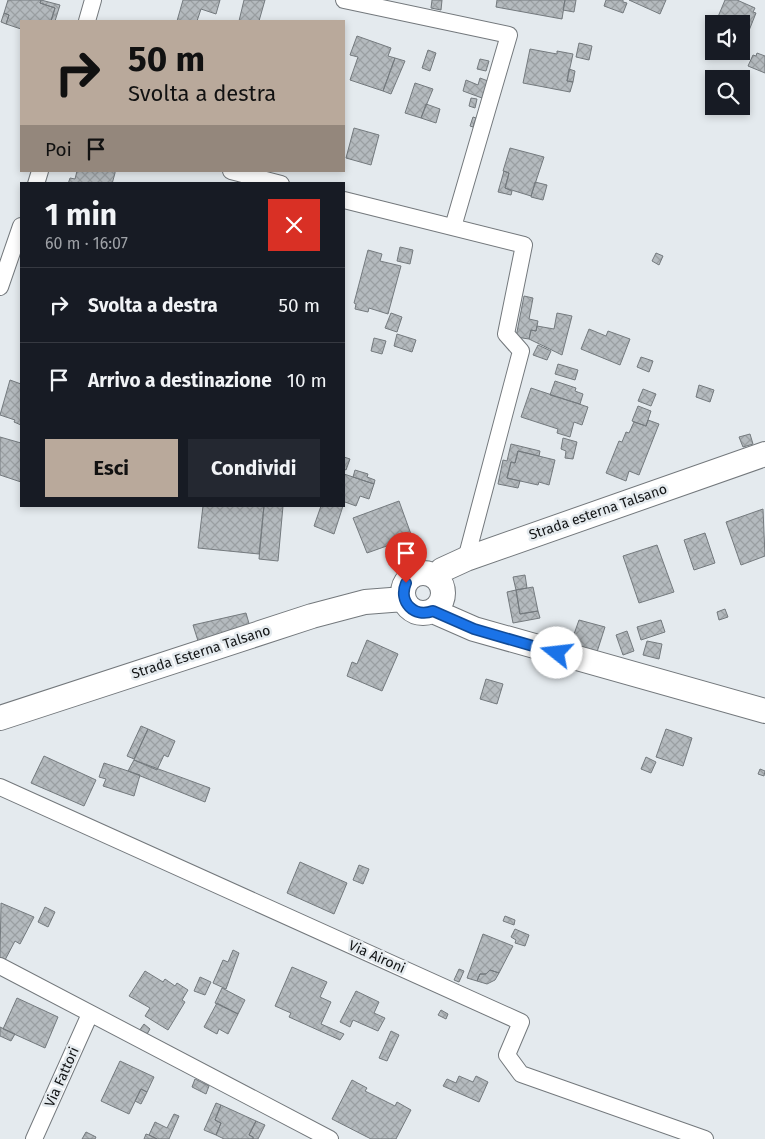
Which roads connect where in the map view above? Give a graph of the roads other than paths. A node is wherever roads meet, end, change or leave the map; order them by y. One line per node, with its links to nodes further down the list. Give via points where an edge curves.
1 (93, 0): 3 (street)
2 (344, 0): 7 (street, via 509,35)
3 (87, 20)
4 (235, 172): 5 (street)
5 (273, 182)
6 (345, 200): 7 (street)
7 (453, 227): 11 (street, via 524,245 506,334 521,351)
8 (20, 229): 9 (street)
9 (0, 287)
10 (765, 454): 11 (street, Strada esterna Talsano)
11 (466, 559): 12 (street, Strada esterna Talsano, via 442,570)
12 (435, 577): 13 (street, via 425,574 414,576 404,588); 14 (street, via 443,588 443,594)
13 (404, 598): 14 (street, via 416,612); 16 (street, Strada Esterna Talsano, via 365,602 312,616)
14 (433, 611): 15 (street, via 474,629)
15 (765, 712)
16 (0, 718)
17 (0, 787): 23 (street, Via Aironi, via 521,1022 507,1055 521,1074)
18 (0, 966): 19 (street)
19 (90, 1014): 20 (street); 21 (street, Via Fattori)
20 (305, 1133): 22 (street)
21 (34, 1139)
22 (330, 1139)
23 (705, 1139)

